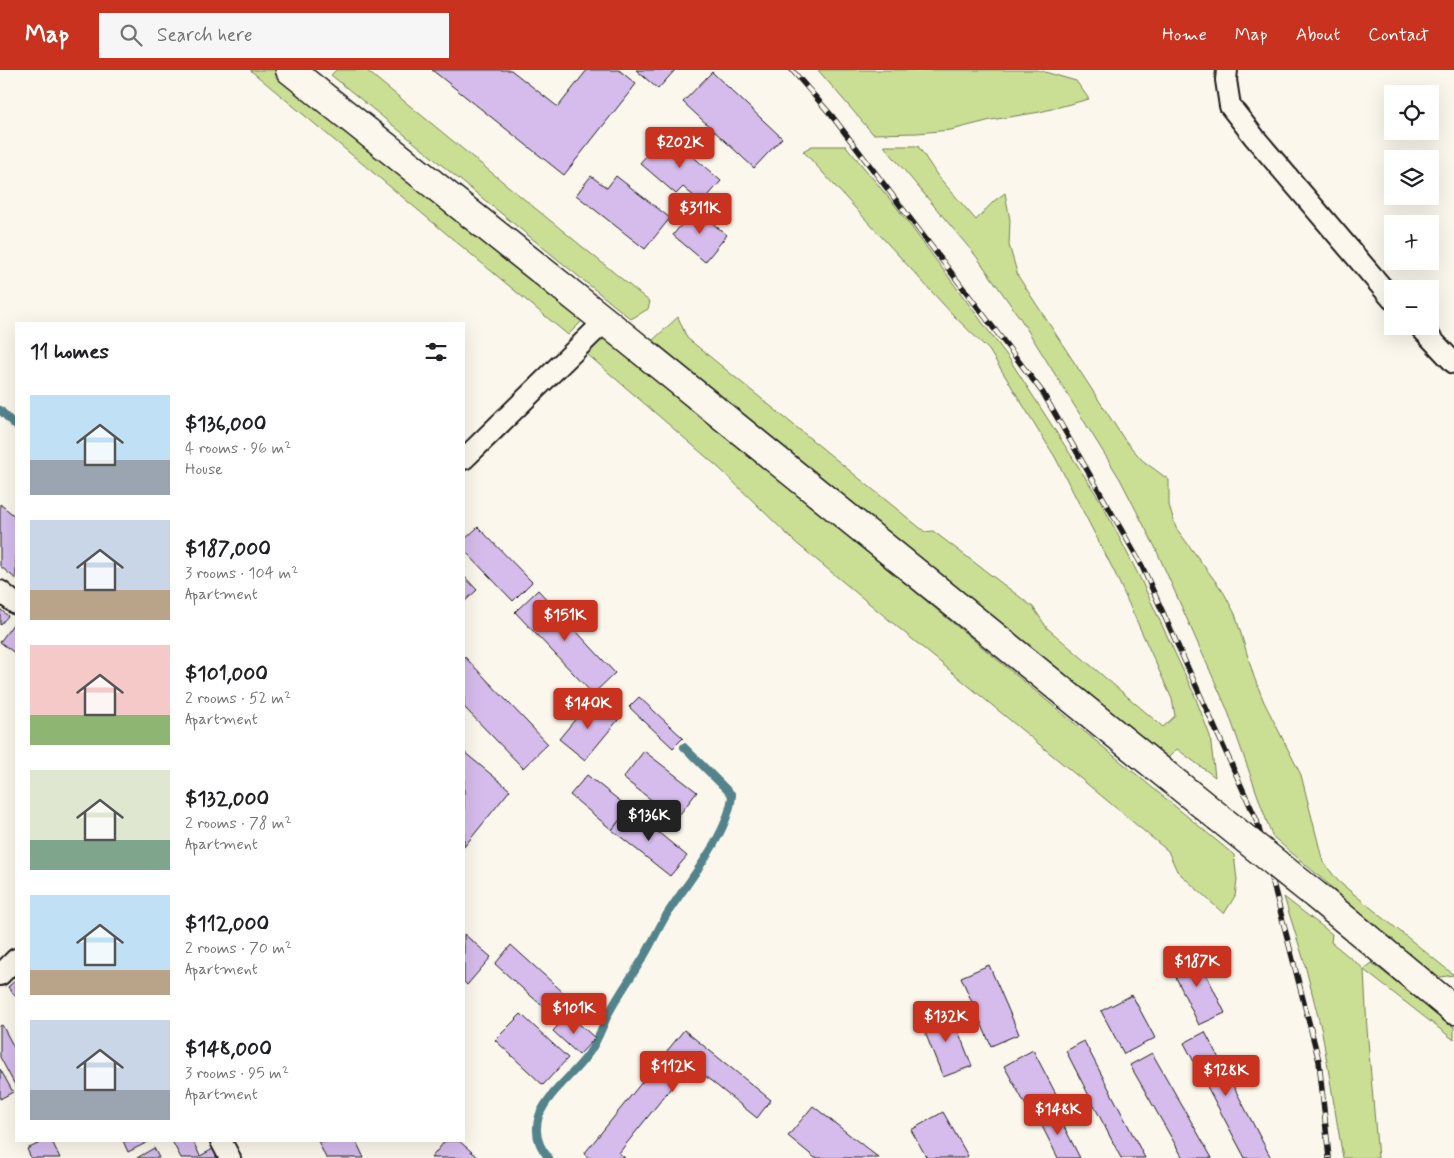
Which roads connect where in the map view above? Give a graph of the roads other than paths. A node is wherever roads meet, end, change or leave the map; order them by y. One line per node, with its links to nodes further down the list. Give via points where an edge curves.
1 (290, 70): 4 (main road)
2 (1227, 70): 3 (street, via 1230,106)
3 (1384, 290)
4 (605, 321): 7 (street); 12 (main road, bridge)
5 (1427, 335): 6 (street)
6 (1454, 363)
7 (465, 458)
8 (0, 591): 9 (street)
9 (15, 603)
10 (15, 960): 11 (street)
11 (0, 975)
12 (1454, 1010)
13 (222, 1142): 14 (street)
14 (230, 1158)

